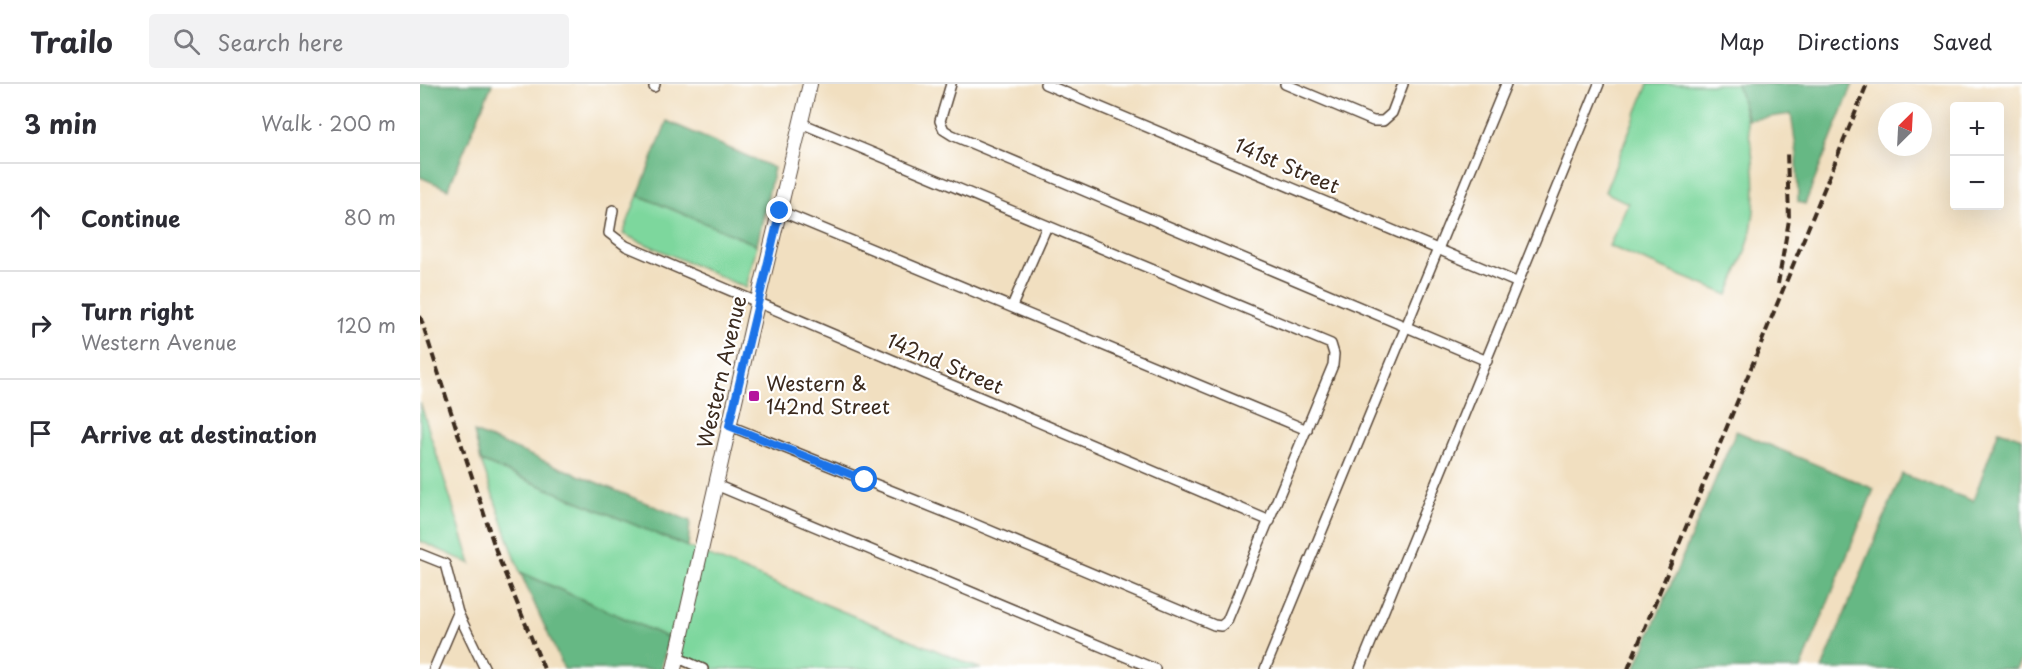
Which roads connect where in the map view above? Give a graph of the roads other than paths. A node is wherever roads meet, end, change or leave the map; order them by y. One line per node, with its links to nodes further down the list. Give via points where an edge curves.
1 (810, 84): 8 (main road, Western Avenue)
2 (951, 84): 16 (street, via 940,121 952,135)
3 (1045, 84): 12 (street, 141st Street)
4 (1286, 84): 5 (street, via 1383,122 1392,113)
5 (1403, 84)
6 (1506, 84): 12 (street)
7 (1599, 84): 13 (street)
8 (801, 123): 10 (main road, Western Avenue); 11 (street)
9 (613, 210): 14 (street, 142nd Street, via 609,233 626,246)
10 (780, 211): 14 (main road, Western Avenue); 15 (street)
11 (1047, 226): 15 (street); 19 (street, via 1331,344 1333,365)
12 (1439, 250): 13 (street, 141st Street); 16 (street)
13 (1516, 282): 17 (street)
14 (757, 304): 18 (main road, Western Avenue); 21 (street, 142nd Street)
15 (1012, 306): 19 (street)
16 (1407, 325): 17 (street); 29 (street)
17 (1487, 361): 30 (street)
18 (729, 426): 20 (main road, Western Avenue); 21 (street, via 1214,625 1221,626 1227,621)
19 (1307, 430): 21 (street)
20 (716, 485): 24 (main road, Western Avenue); 28 (street)
21 (1270, 521)
22 (420, 554): 23 (street, via 445,564)
23 (458, 613): 25 (street); 26 (street)
24 (675, 663): 27 (street)
25 (435, 669)
26 (485, 669)
27 (703, 669)
28 (1155, 669)
29 (1265, 669)
30 (1360, 669)

